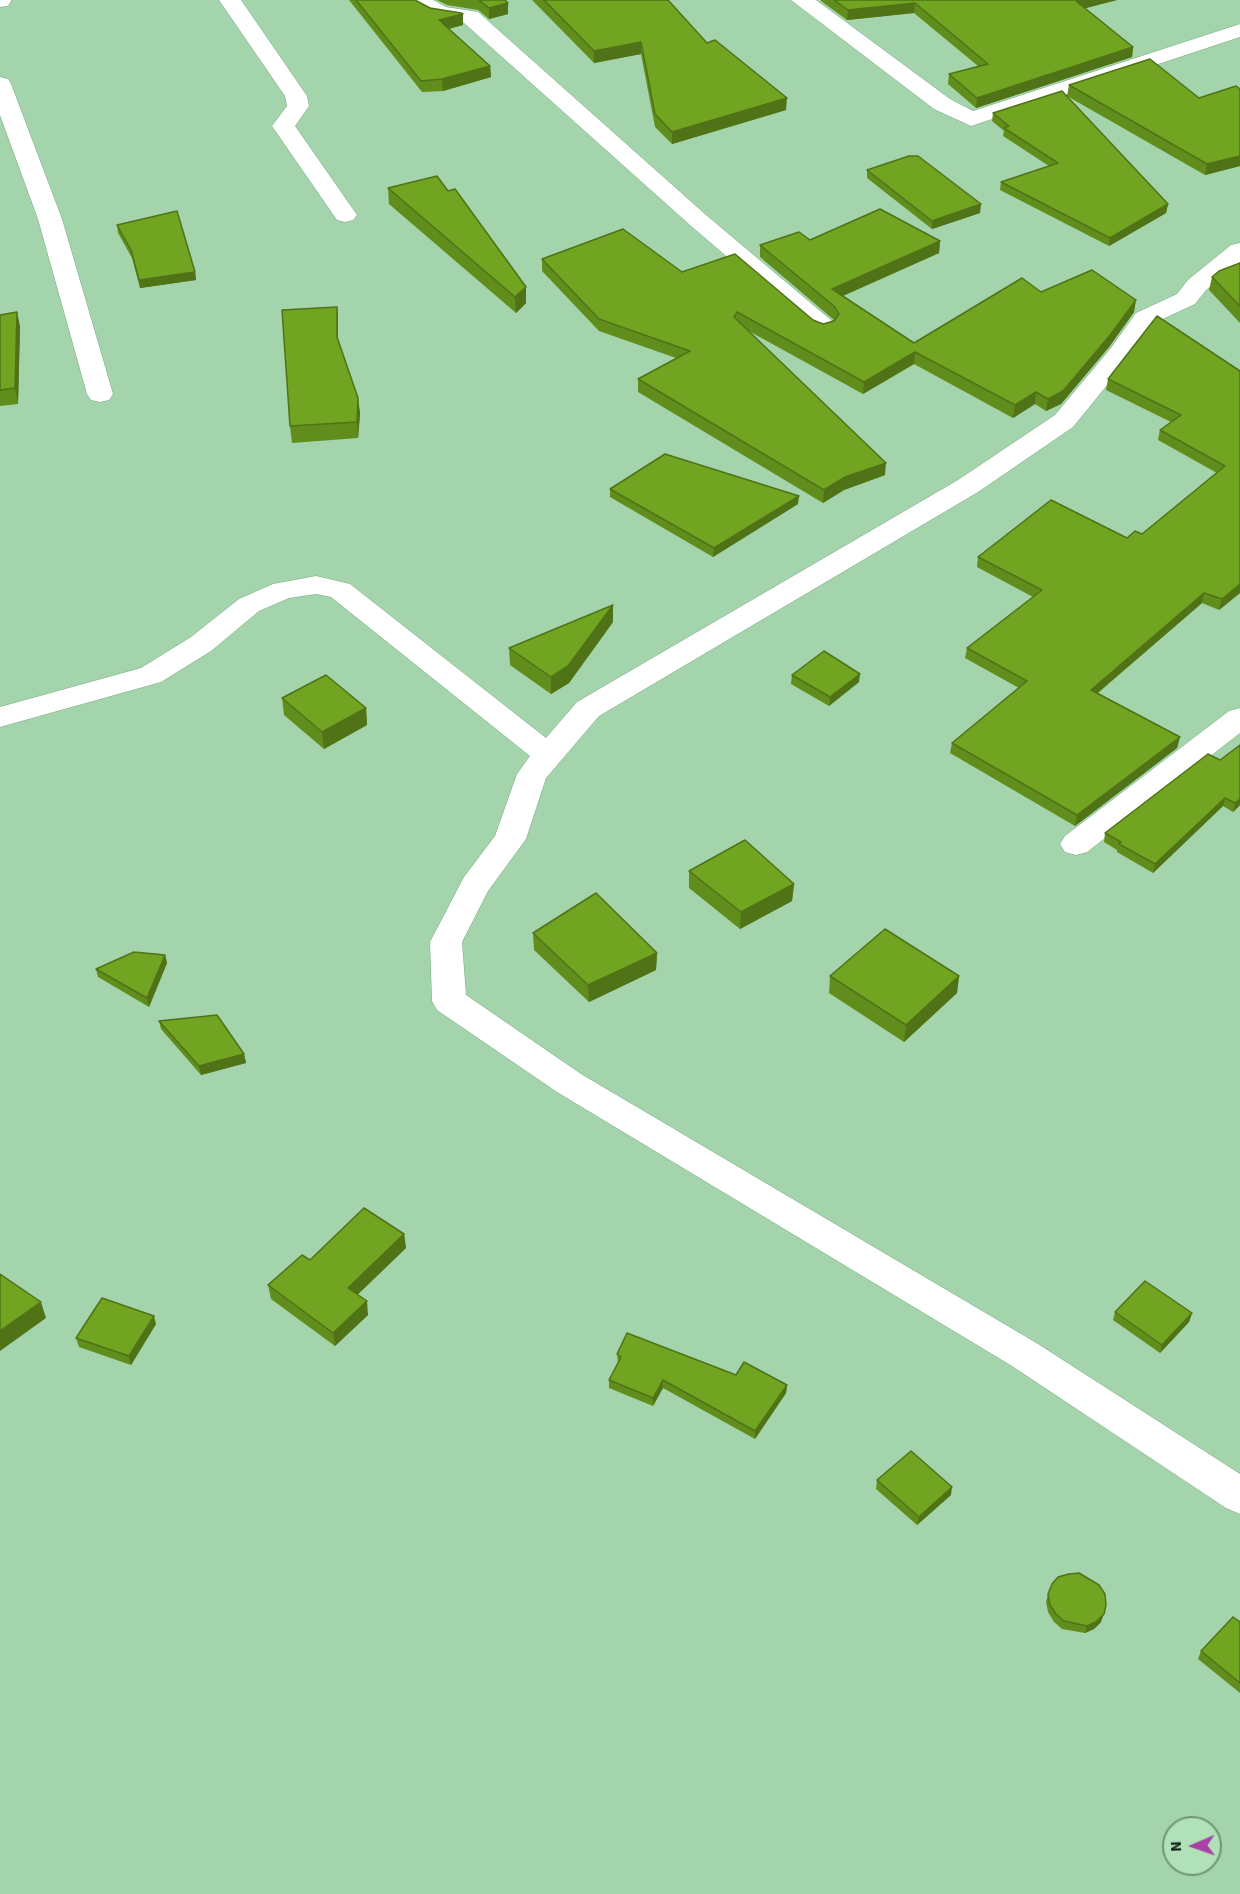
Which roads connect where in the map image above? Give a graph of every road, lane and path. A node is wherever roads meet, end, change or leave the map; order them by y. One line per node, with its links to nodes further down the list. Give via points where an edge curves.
1 (230, 0): 6 (street, via 296,96 298,106 283,126)
2 (416, 0): 8 (street, via 440,12 470,17)
3 (802, 0): 4 (street, via 942,104 971,119)
4 (1240, 30)
5 (0, 84): 9 (street, via 50,219)
6 (345, 215)
7 (1240, 250): 12 (street, via 1197,285 1186,300 1145,318 1064,421 968,486 588,709)
8 (823, 326)
9 (100, 394)
10 (0, 717): 12 (street, via 151,675 201,644 249,605 283,590 316,585 340,590)
11 (1240, 718): 13 (street)
12 (548, 755): 14 (street, via 532,774 510,839 475,885 446,942 449,1001 569,1083 1025,1355)
13 (1076, 844)
14 (1240, 1496)

